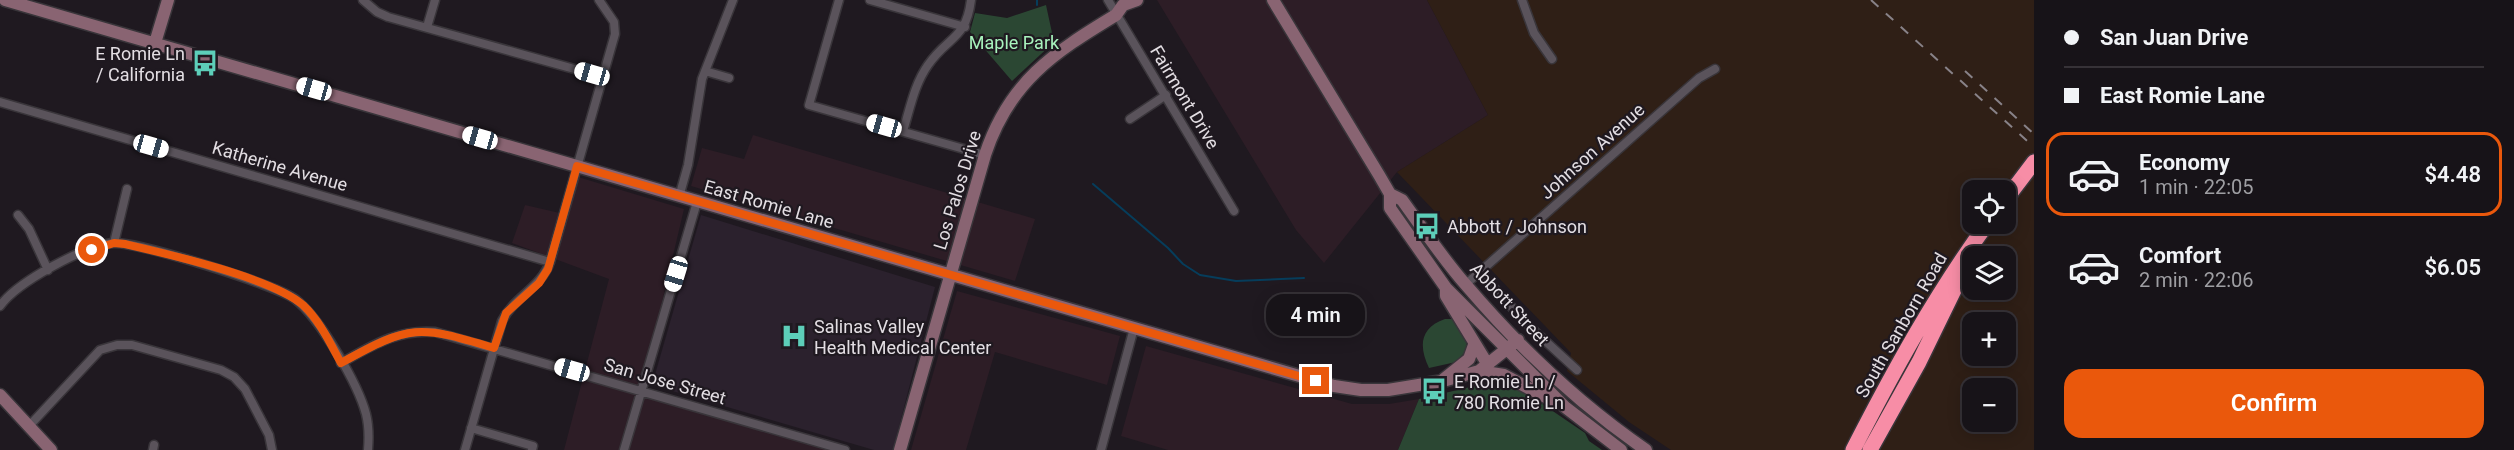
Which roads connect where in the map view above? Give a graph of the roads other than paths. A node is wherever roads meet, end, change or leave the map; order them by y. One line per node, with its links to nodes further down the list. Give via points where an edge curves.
1 (5, 0): 17 (main road, East Romie Lane)
2 (168, 0): 17 (main road)
3 (363, 0): 15 (street, via 382,14)
4 (435, 0): 15 (street)
5 (599, 0): 21 (street, via 616,27)
6 (733, 0): 20 (street)
7 (839, 0): 26 (street, via 809,105)
8 (870, 0): 16 (street)
9 (971, 0): 16 (street)
10 (1108, 0): 14 (street, Fairmont Drive)
11 (1137, 0): 14 (main road, Los Palos Drive, via 1123,6)
12 (1273, 0): 33 (main road, Abbott Street)
13 (1522, 0): 18 (street, via 1534,33)
14 (1116, 15): 23 (street, Fairmont Drive); 27 (main road, Los Palos Drive, via 1056,52 1030,76 1001,115)
15 (427, 27): 21 (street)
16 (965, 27): 26 (street, via 928,66 916,87)
17 (155, 43): 29 (main road, East Romie Lane)
18 (1552, 59)
19 (1715, 69): 44 (street, Johnson Avenue, via 1700,78)
20 (705, 71): 22 (street); 34 (street)
21 (603, 77): 29 (street)
22 (729, 78)
23 (1166, 95): 25 (street); 37 (street, Fairmont Drive)
24 (0, 102): 41 (street, Katherine Avenue)
25 (1130, 119)
26 (903, 132): 27 (street)
27 (985, 155): 45 (main road, Los Palos Drive)
28 (2034, 162): 31 (highway)
29 (577, 166): 34 (main road, East Romie Lane); 41 (street)
30 (2034, 176): 35 (highway)
31 (2016, 186)
32 (127, 189): 40 (street)
33 (1390, 194): 47 (main road, Abbott Street, via 1402,200); 48 (main road, Abbott Street, via 1390,208)
34 (679, 197): 36 (main road, East Romie Lane)
35 (2016, 200)
36 (697, 202): 45 (main road, East Romie Lane); 59 (street)
37 (1234, 211)
38 (18, 215): 42 (street)
39 (1982, 234): 46 (highway, South Sanborn Road)
40 (114, 243): 42 (street); 55 (street, via 280,290 314,317)
41 (550, 262): 53 (street, via 539,283 506,313)
42 (48, 270): 49 (street, via 18,286)
43 (1962, 271): 46 (highway, South Sanborn Road)
44 (1480, 273): 47 (street, Johnson Avenue); 57 (street)
45 (951, 274): 50 (main road, East Romie Lane); 71 (main road, Los Palos Drive)
46 (1956, 277): 75 (highway, South Sanborn Road, via 1888,380); 76 (highway, South Sanborn Road, via 1918,362)
47 (1465, 285): 51 (main road, Abbott Street)
48 (1446, 288): 52 (main road, via 1446,296); 54 (main road, Abbott Street)
49 (0, 306)
50 (1134, 328): 58 (main road, East Romie Lane, via 1345,388 1388,390); 72 (street)
51 (1518, 340): 54 (main road, East Romie Lane); 74 (main road, Abbott Street, via 1621,433)
52 (1474, 345): 56 (main road); 58 (main road, via 1469,359)
53 (494, 348): 55 (street, San Jose Street, via 449,334 405,332 379,341); 59 (street, San Jose Street); 63 (street)
54 (1508, 348): 56 (main road, East Romie Lane); 61 (main road, Abbott Street)
55 (341, 363): 66 (street, via 363,405 369,427)
56 (1484, 368): 58 (main road, East Romie Lane); 61 (main road)
57 (1577, 370)
58 (1443, 381)
59 (641, 391): 69 (street); 70 (street, San Jose Street)
60 (0, 395): 62 (main road)
61 (1565, 407): 73 (main road, Abbott Street)
62 (30, 425): 64 (main road); 65 (street, via 100,350 132,345 234,377 245,389 269,435)
63 (471, 428): 67 (street); 68 (street, via 533,446)
64 (51, 450)
65 (272, 450)
66 (368, 450)
67 (465, 450)
68 (531, 450)
69 (624, 450)
70 (845, 450)
71 (900, 450)
72 (1101, 450)
73 (1621, 450)
74 (1646, 450)
75 (1853, 450)
76 (1870, 450)

